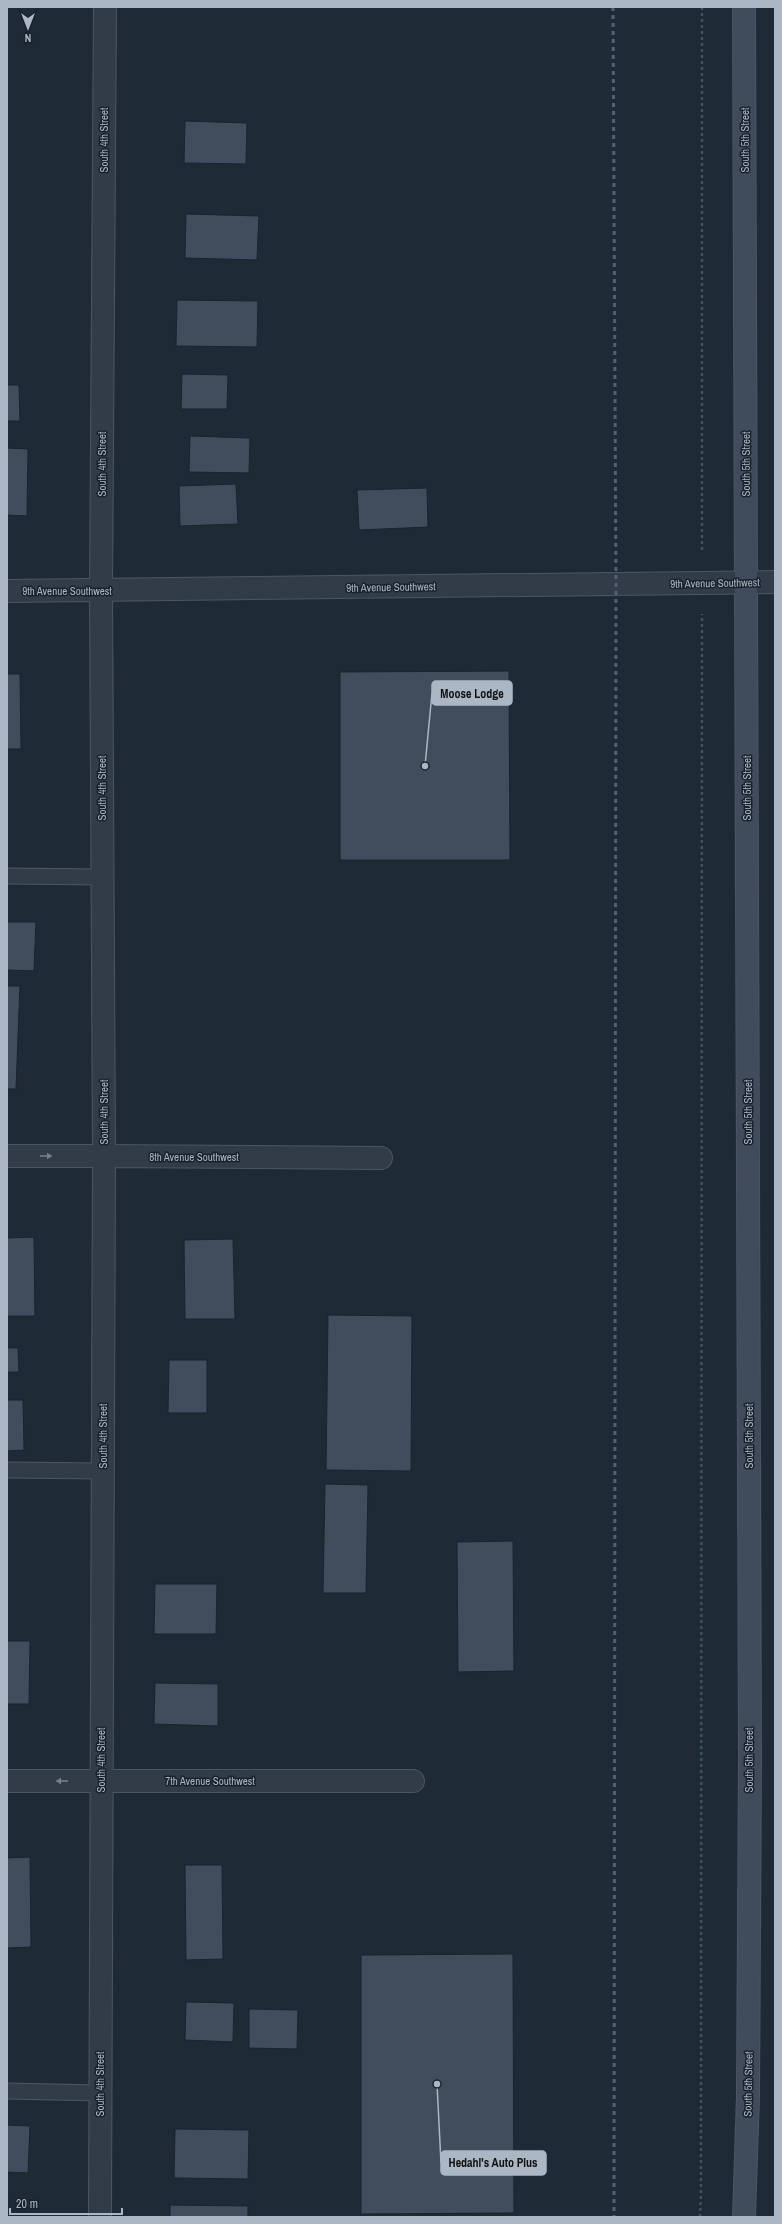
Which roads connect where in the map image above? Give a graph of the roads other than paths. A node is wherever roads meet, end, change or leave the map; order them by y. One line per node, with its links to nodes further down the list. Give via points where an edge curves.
1 (105, 7): 6 (street, South 4th Street)
2 (744, 7): 3 (main road, South 5th Street)
3 (746, 582): 4 (street, 9th Avenue Southwest); 6 (street, 9th Avenue Southwest); 20 (main road, South 5th Street, via 750,1775 748,2096)
4 (775, 582)
5 (7, 591): 6 (street, 9th Avenue Southwest)
6 (101, 591): 8 (street, South 4th Street)
7 (7, 876): 8 (lane)
8 (102, 877): 10 (street, South 4th Street)
9 (7, 1156): 10 (street, 8th Avenue Southwest, one-way to 10)
10 (104, 1156): 11 (street, 8th Avenue Southwest); 13 (street, South 4th Street)
11 (381, 1158)
12 (7, 1470): 13 (lane)
13 (103, 1471): 15 (street, South 4th Street)
14 (7, 1781): 15 (street, 7th Avenue Southwest, one-way to 14)
15 (101, 1782): 16 (street, 7th Avenue Southwest); 18 (street, South 4th Street)
16 (413, 1782)
17 (7, 2091): 18 (lane)
18 (100, 2093): 19 (street, South 4th Street)
19 (100, 2217)
20 (744, 2217)

